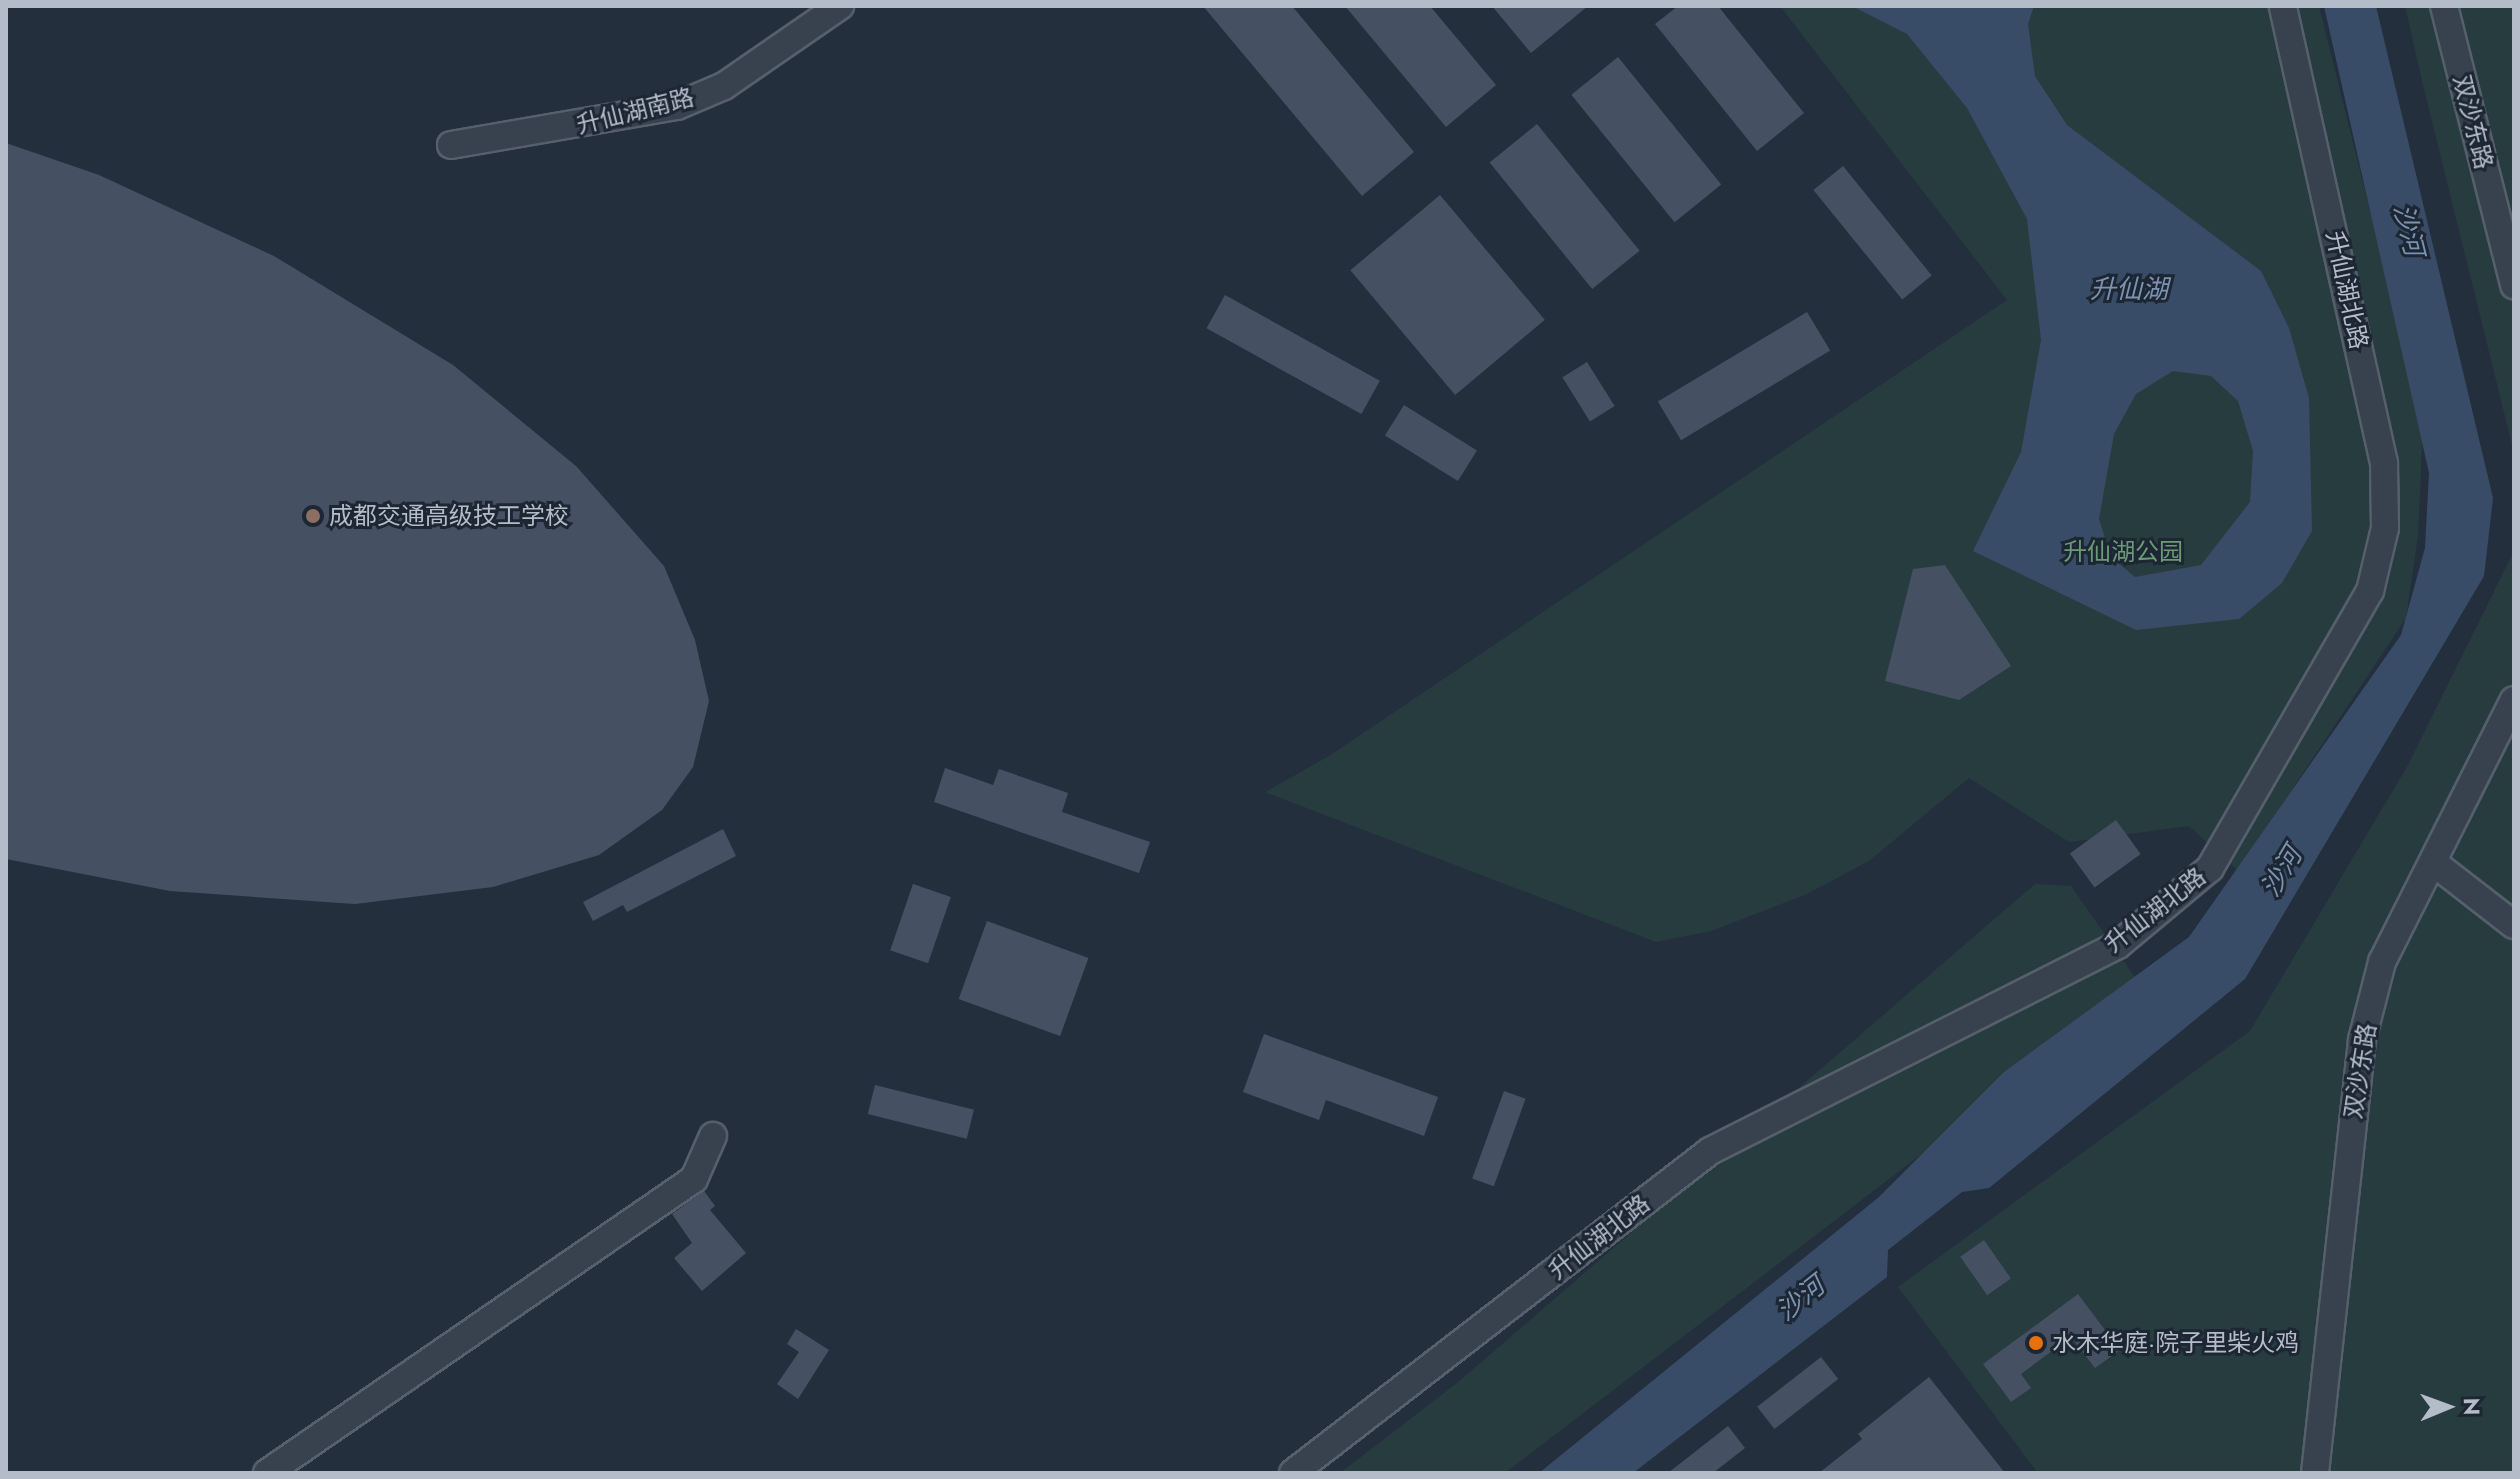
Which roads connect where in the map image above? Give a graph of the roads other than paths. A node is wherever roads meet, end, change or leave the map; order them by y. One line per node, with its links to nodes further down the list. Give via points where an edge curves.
1 (840, 6): 4 (street, 升仙湖南路, via 724,86 677,106)
2 (2283, 6): 11 (street, 升仙湖北路, via 2384,463 2385,528 2370,591 2210,868 2118,945 1710,1151)
3 (2444, 6): 5 (street, 双沙东路)
4 (451, 145)
5 (2514, 285)
6 (2514, 700): 7 (street, 双沙东路)
7 (2434, 863): 8 (street); 12 (street, 双沙东路, via 2382,962 2362,1040)
8 (2514, 925)
9 (713, 1136): 10 (street, via 694,1179)
10 (267, 1473)
11 (1293, 1473)
12 (2315, 1473)

